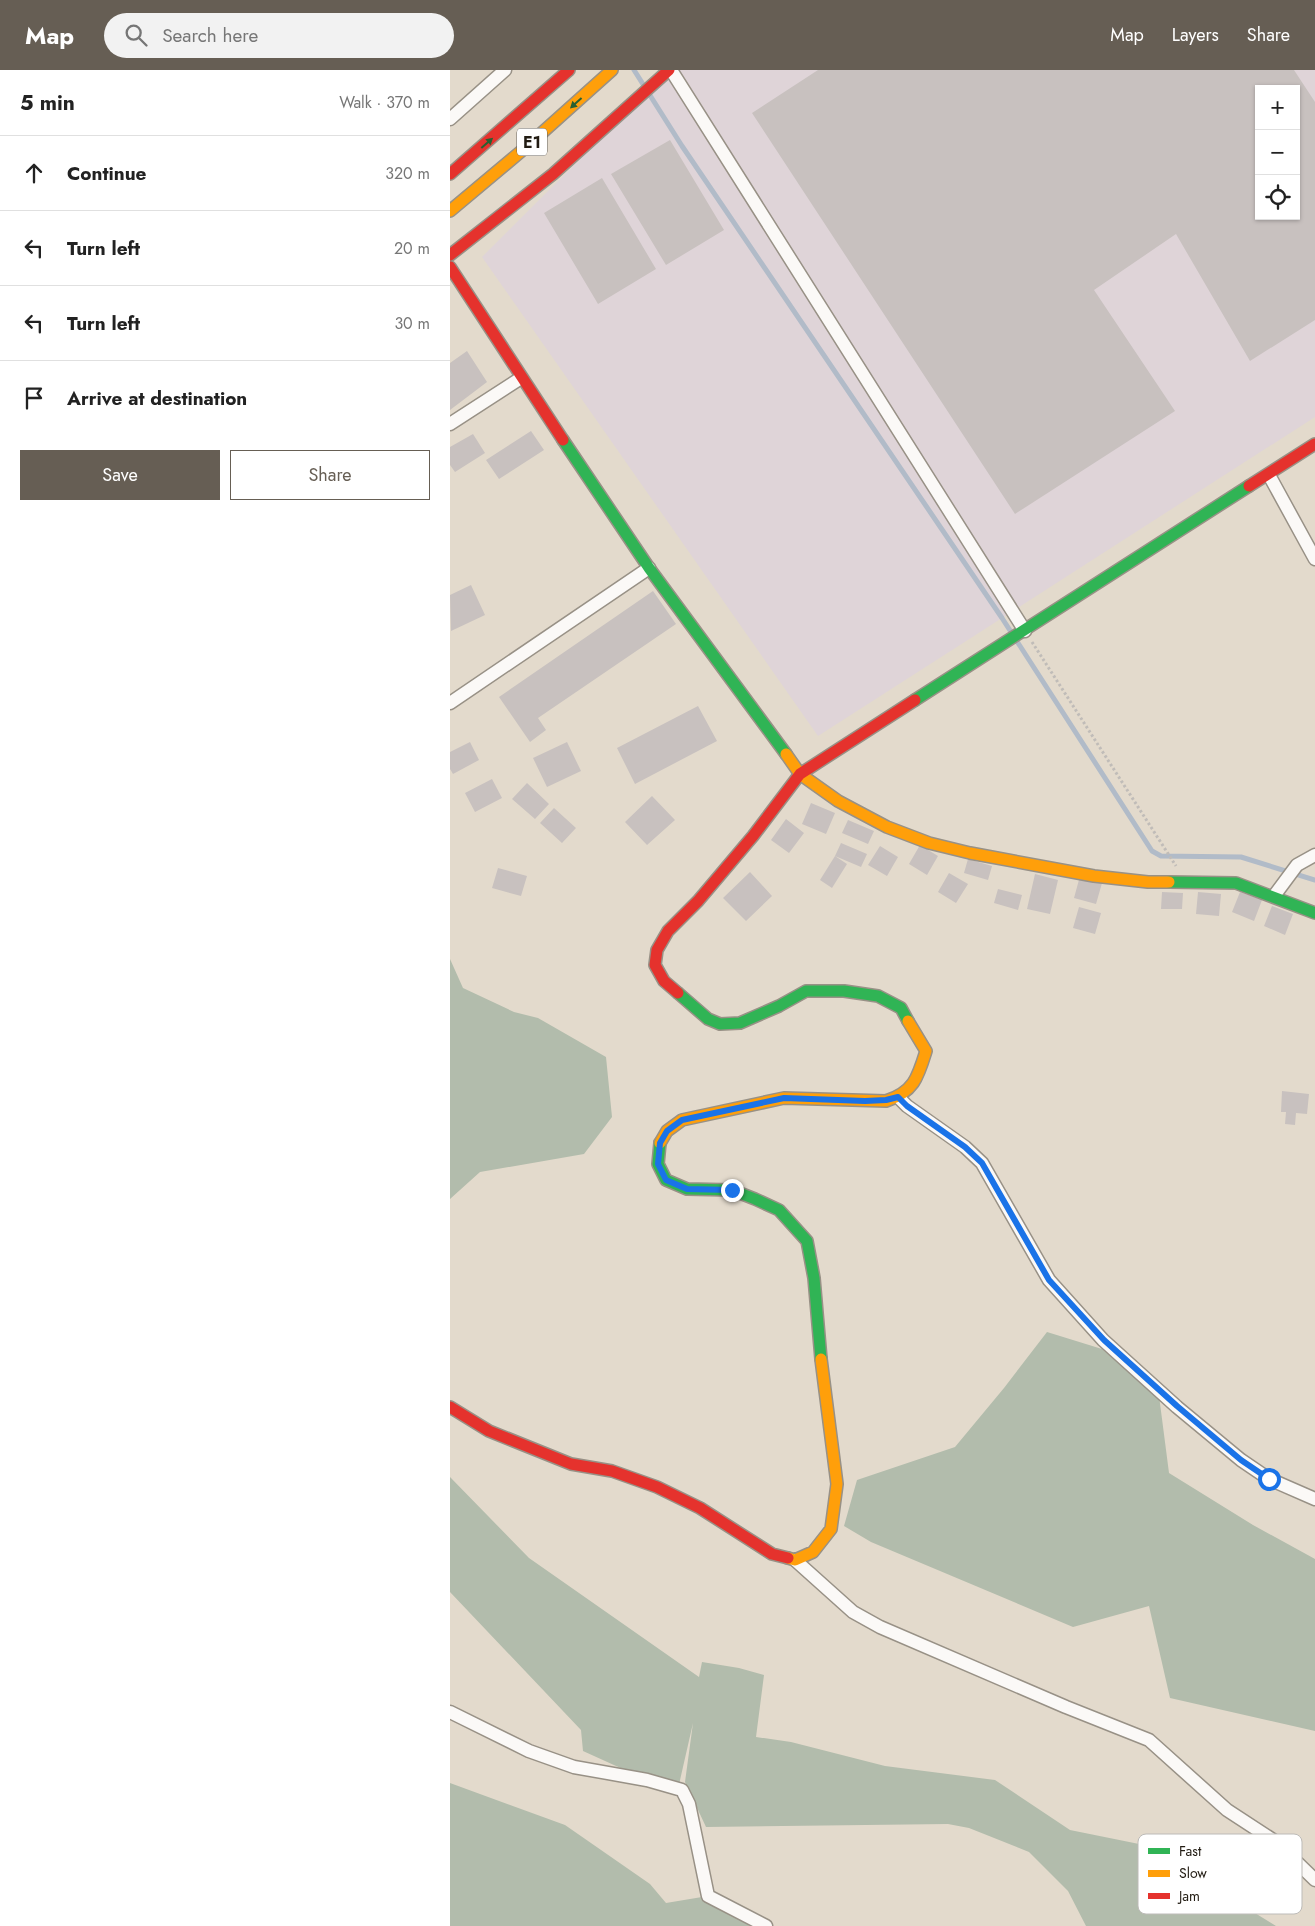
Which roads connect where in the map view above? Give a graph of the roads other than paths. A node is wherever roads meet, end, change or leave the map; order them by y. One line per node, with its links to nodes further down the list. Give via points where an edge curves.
1 (505, 70): 5 (street)
2 (569, 70): 6 (main road, E1, one-way to 2)
3 (612, 70): 7 (main road, E1, one-way to 7)
4 (670, 70): 8 (main road, via 553,174); 16 (street)
5 (450, 119)
6 (450, 174)
7 (450, 211)
8 (450, 256)
9 (450, 267): 10 (main road)
10 (521, 378): 11 (street); 15 (main road)
11 (450, 424)
12 (1315, 444): 13 (main road)
13 (1269, 475): 14 (street); 16 (main road)
14 (1315, 559)
15 (649, 568): 17 (street); 18 (main road)
16 (1025, 632): 18 (main road)
17 (450, 703)
18 (800, 774): 20 (main road, via 838,801 887,827 929,843 1094,876 1148,882 1236,883); 22 (main road, via 753,836 668,931 657,950 655,965 664,981 708,1019 720,1024 740,1023 806,991 844,991 878,996 901,1008 926,1051 916,1079)
19 (1315, 855): 20 (street, via 1297,865)
20 (1278, 892): 21 (main road)
21 (1315, 913)
22 (898, 1097): 24 (street, via 982,1163 1049,1280 1104,1340 1241,1460 1269,1479); 25 (main road, via 872,1101 784,1098 682,1120 667,1131 660,1143 658,1164 666,1180 687,1189 732,1190 756,1199 779,1210 807,1241 837,1484 831,1529 813,1552)
23 (450, 1407): 25 (main road, via 489,1432 570,1464 612,1471 657,1487 700,1508 772,1554)
24 (1315, 1499)
25 (795, 1560): 27 (street, via 853,1612 880,1628 1149,1740 1227,1810)
26 (450, 1712): 30 (street, via 529,1751 574,1767 682,1790 689,1804 708,1896)
27 (1264, 1834)
28 (1302, 1867): 29 (street)
29 (1315, 1880)
30 (766, 1926)

